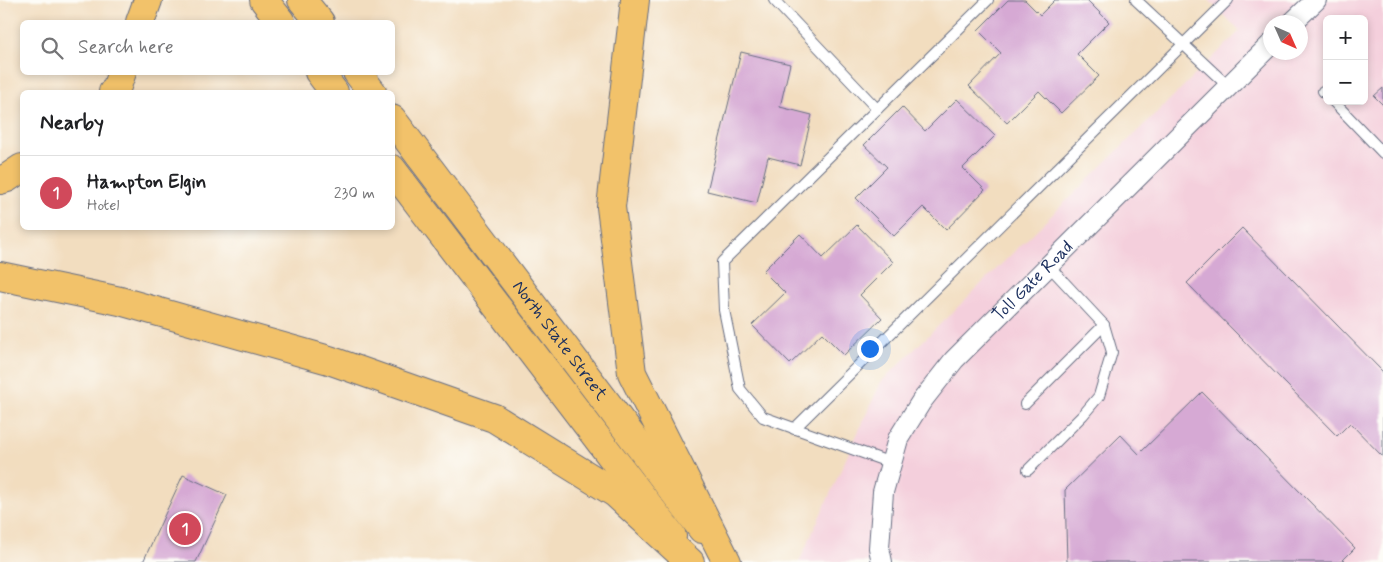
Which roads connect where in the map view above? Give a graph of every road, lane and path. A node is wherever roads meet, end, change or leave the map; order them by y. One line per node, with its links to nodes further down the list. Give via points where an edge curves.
1 (148, 0): 11 (main road)
2 (264, 0): 12 (main road)
3 (302, 0): 13 (main road)
4 (635, 0): 38 (main road, via 611,207 632,373)
5 (774, 0): 24 (lane)
6 (988, 0): 24 (lane)
7 (1136, 0): 14 (lane)
8 (1228, 0): 14 (lane)
9 (1316, 0): 10 (street)
10 (1300, 15)
11 (141, 20)
12 (279, 20)
13 (318, 20)
14 (1183, 45): 19 (lane); 34 (lane)
15 (1263, 52): 19 (street, Toll Gate Road)
16 (121, 75): 20 (main road)
17 (321, 75): 21 (main road)
18 (359, 75): 22 (main road)
19 (1229, 87): 30 (street, Toll Gate Road)
20 (115, 90)
21 (332, 90)
22 (370, 90)
23 (1337, 105): 26 (lane)
24 (877, 109): 34 (lane, via 722,262 724,310 740,389 763,417)
25 (395, 123): 38 (main road, North State Street)
26 (1383, 153)
27 (20, 169): 29 (main road)
28 (395, 173): 37 (main road, North State Street)
29 (0, 180)
30 (1049, 266): 32 (lane); 35 (street, Toll Gate Road, via 954,360 921,402 898,439)
31 (0, 276): 37 (main road, via 120,301 329,360 494,418 615,493)
32 (1104, 325): 33 (lane); 36 (lane, via 1112,352 1099,396)
33 (1025, 404)
34 (794, 428): 35 (lane)
35 (891, 463): 39 (street, Toll Gate Road, via 883,492 879,548)
36 (1028, 470)
37 (691, 562)
38 (727, 562)
39 (882, 562)

